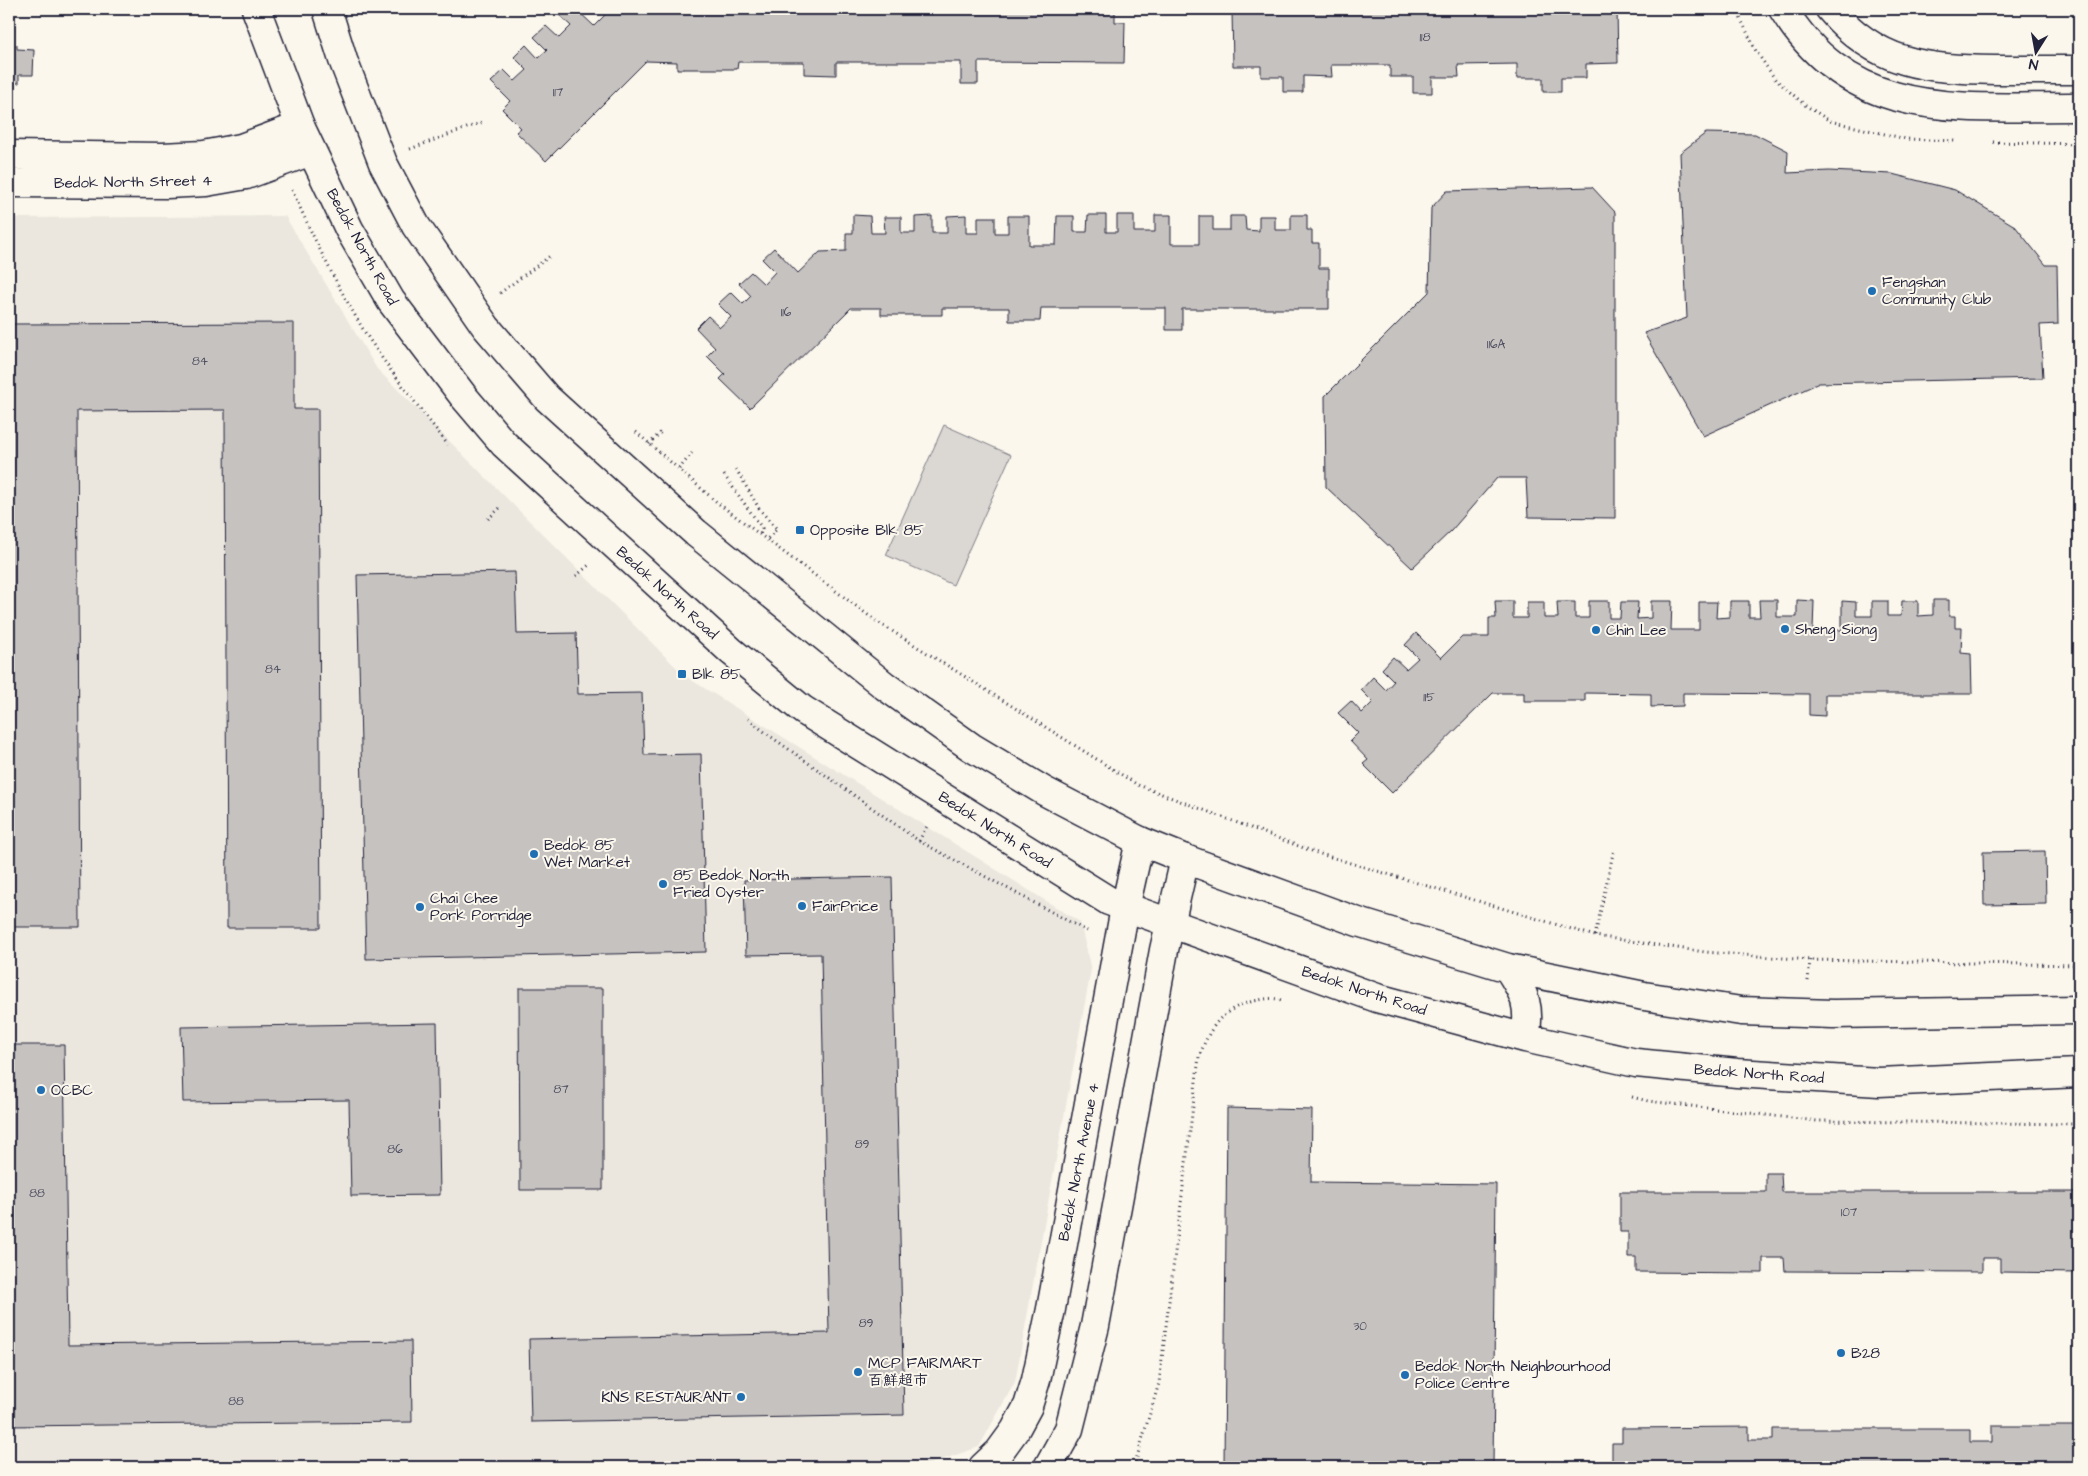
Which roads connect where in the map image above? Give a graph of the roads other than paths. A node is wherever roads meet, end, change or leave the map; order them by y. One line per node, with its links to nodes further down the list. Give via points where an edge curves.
1 (256, 9): 7 (main road, Bedok North Road)
2 (327, 9): 11 (main road, via 383,163 416,226 486,327 547,398 696,533 885,686 979,752 1044,791)
3 (1782, 9): 6 (main road, via 1808,44 1832,65 1860,83 1890,96 1938,106)
4 (1830, 9): 5 (main road, via 1869,44 1917,64 1955,70)
5 (2079, 70)
6 (2079, 107)
7 (300, 126): 8 (main road, Bedok North Road); 9 (main road, Bedok North Street 4, via 241,148 204,155)
8 (312, 151): 10 (main road, Bedok North Street 4, via 246,175 206,182); 13 (main road, Bedok North Road, via 349,229 390,301 504,444 731,651 803,710)
9 (9, 155)
10 (9, 183)
11 (1140, 841): 12 (main road); 13 (main road, Bedok North Avenue 4)
12 (1185, 859): 14 (main road); 15 (main road, via 1358,922)
13 (1125, 908): 14 (main road, Bedok North Road); 19 (main road, Bedok North Avenue 4, via 1036,1380 1028,1406 1015,1430)
14 (1169, 924): 17 (main road, Bedok North Road, via 1377,998); 20 (main road, via 1095,1326 1069,1429)
15 (1508, 968): 16 (main road, via 1644,996 1740,1011 1834,1014); 17 (main road, via 1526,1001 1529,1020)
16 (2079, 1010)
17 (1525, 1038): 18 (main road, Bedok North Road, via 1636,1063 1879,1082)
18 (2079, 1073)
19 (983, 1467)
20 (1048, 1467)

